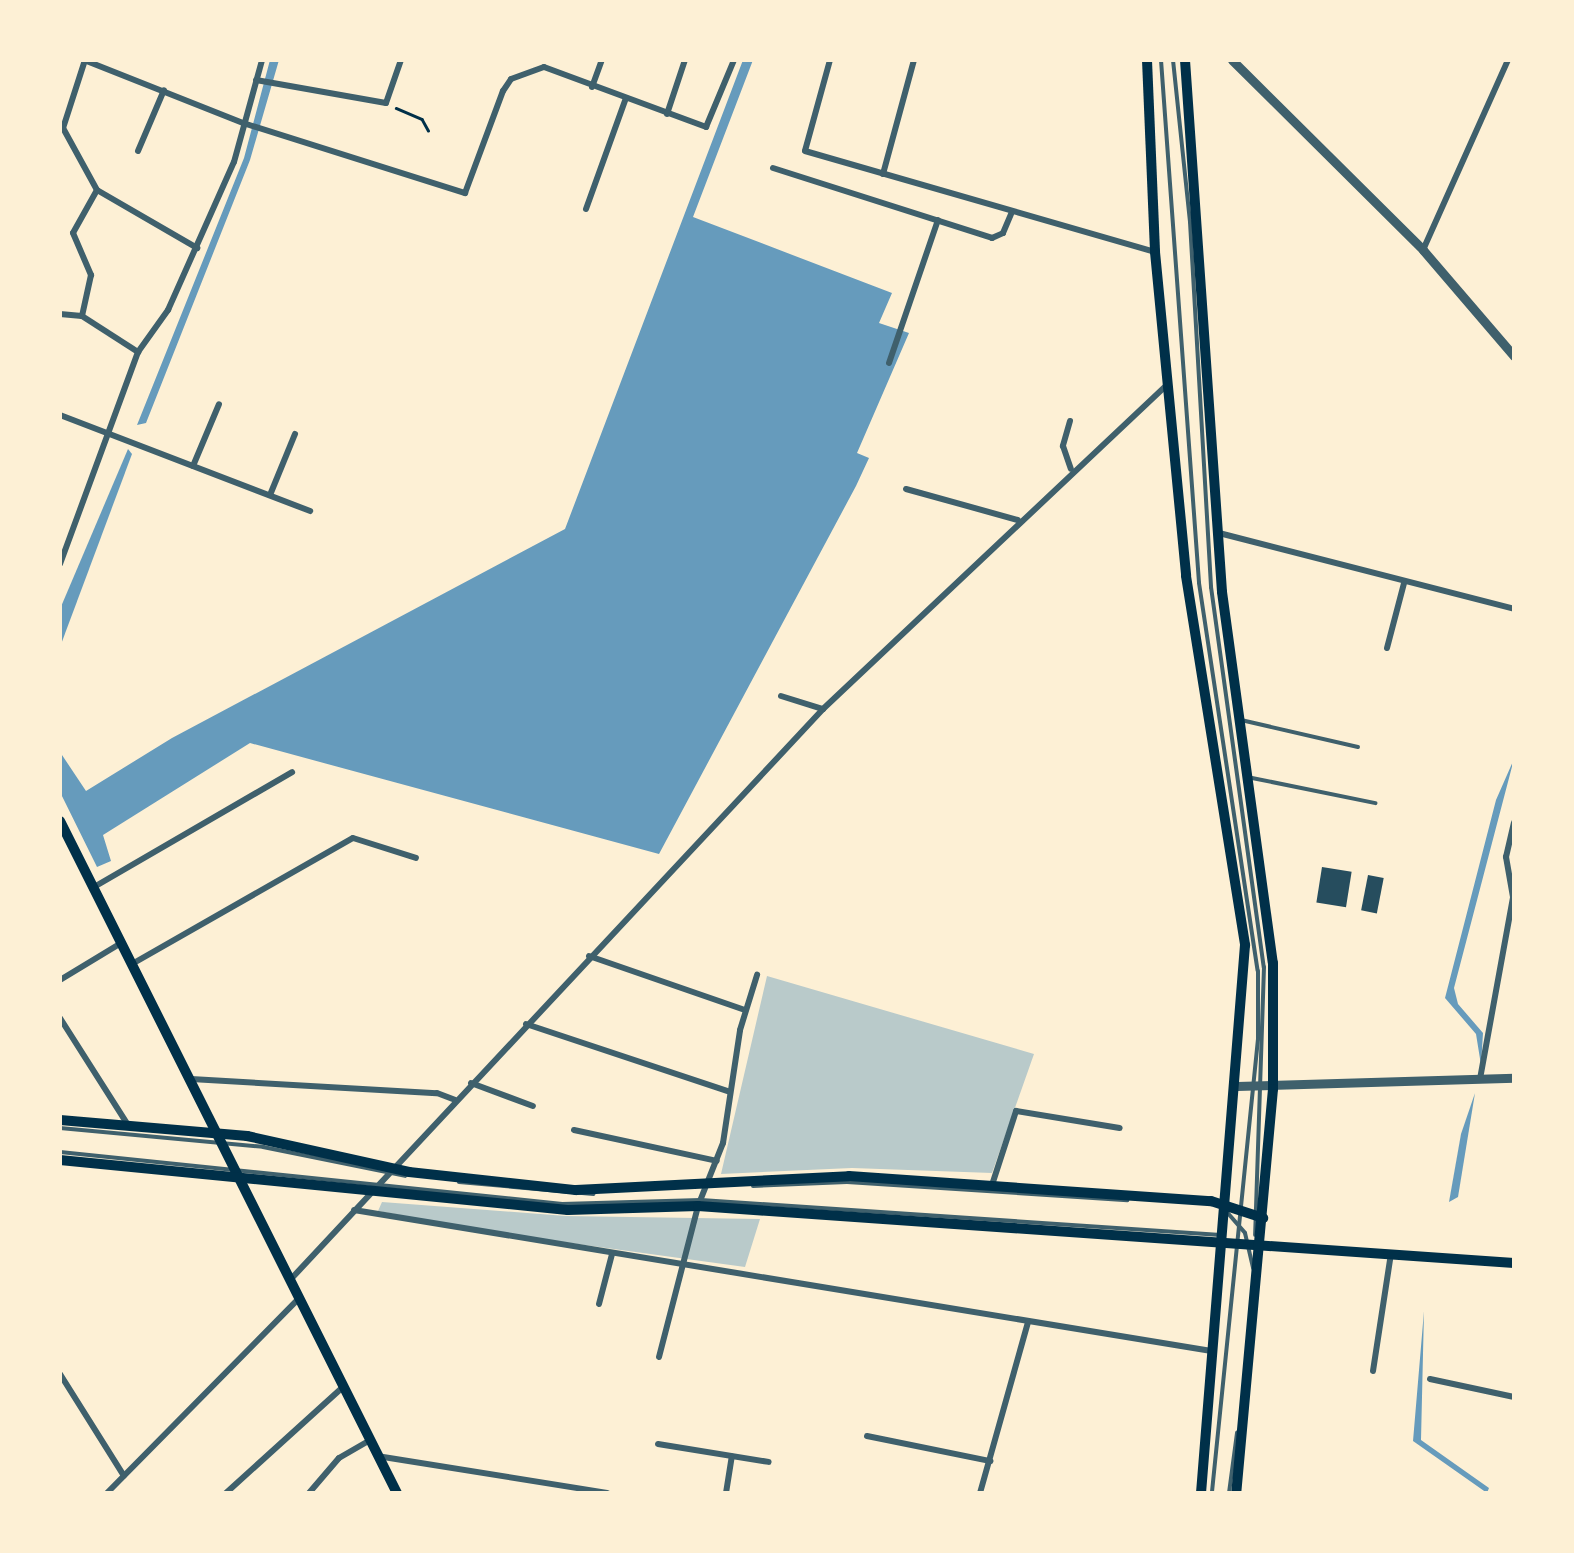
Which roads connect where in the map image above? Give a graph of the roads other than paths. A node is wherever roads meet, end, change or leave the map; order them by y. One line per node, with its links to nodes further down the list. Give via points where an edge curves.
1 (85, 60): 18 (street); 25 (street, via 63,128)
2 (262, 60): 16 (street)
3 (401, 60): 16 (street, via 386,103)
4 (602, 60): 17 (street)
5 (685, 60): 20 (street)
6 (734, 60): 20 (street, via 706,127)
7 (830, 60): 24 (street, via 802,146)
8 (914, 60): 24 (street)
9 (1147, 60): 31 (main road)
10 (1161, 60): 78 (lane, via 1198,583 1258,970)
11 (1173, 60): 78 (lane, via 1190,222 1210,588 1264,967)
12 (1184, 60): 49 (main road)
13 (1232, 60): 30 (street)
14 (1508, 60): 30 (street)
15 (544, 64): 17 (street); 21 (street, via 511,79 503,91 464,193)
16 (256, 80): 21 (street)
17 (592, 87): 19 (street)
18 (164, 90): 21 (street); 22 (street)
19 (626, 98): 20 (street); 26 (street)
20 (667, 114)
21 (243, 123): 29 (street)
22 (138, 152)
23 (773, 168): 28 (street)
24 (883, 174): 27 (street)
25 (97, 190): 29 (street); 33 (street, via 73,233 91,275)
26 (586, 209)
27 (1011, 214): 28 (street, via 1003,233 992,238); 31 (street)
28 (938, 220): 36 (street)
29 (198, 248): 34 (street)
30 (1423, 250): 35 (street)
31 (1155, 252): 37 (main road)
32 (60, 314): 33 (street)
33 (82, 316): 34 (street)
34 (138, 352): 41 (street)
35 (1514, 356)
36 (888, 363)
37 (1169, 384): 44 (street); 77 (main road, via 1186,576 1245,946)
38 (219, 404): 43 (street)
39 (60, 416): 41 (street)
40 (1070, 421): 44 (street, via 1063,446)
41 (112, 434): 43 (street); 50 (street)
42 (294, 434): 46 (street)
43 (193, 466): 46 (street)
44 (1072, 469): 48 (street)
45 (906, 489): 48 (street)
46 (270, 495): 47 (street)
47 (310, 511)
48 (1018, 520): 55 (street)
49 (1220, 532): 51 (street); 56 (main road)
50 (60, 564)
51 (1404, 583): 52 (street); 53 (street)
52 (1514, 608)
53 (1387, 648)
54 (781, 696): 55 (street)
55 (823, 709): 66 (street)
56 (1240, 720): 57 (lane); 59 (main road)
57 (1358, 747)
58 (292, 772): 64 (street)
59 (1248, 776): 60 (lane); 78 (main road, via 1273,963)
60 (1375, 803)
61 (60, 821): 64 (main road)
62 (1514, 822): 75 (street, via 1506,857 1513,897)
63 (416, 858): 67 (street, via 346,840)
64 (94, 887): 65 (main road)
65 (122, 943): 67 (main road); 69 (street)
66 (589, 956): 70 (street); 72 (street)
67 (132, 964): 74 (main road)
68 (757, 974): 70 (street)
69 (60, 980)
70 (745, 1010): 79 (street)
71 (60, 1018): 83 (street)
72 (526, 1024): 76 (street); 79 (street)
73 (1514, 1078): 75 (street)
74 (190, 1079): 80 (street, via 437,1093); 87 (main road)
75 (1480, 1080): 78 (street)
76 (471, 1082): 80 (street); 81 (street)
77 (1237, 1086): 78 (street); 96 (main road)
78 (1263, 1088): 98 (lane); 99 (main road)
79 (730, 1092): 89 (street)
80 (455, 1100): 91 (street)
81 (532, 1106)
82 (60, 1120): 83 (main road)
83 (128, 1125): 87 (main road)
84 (60, 1128): 87 (lane)
85 (1120, 1128): 94 (street, via 1016,1111)
86 (574, 1130): 89 (street)
87 (220, 1138): 90 (main road); 91 (main road, via 329,1150)
88 (60, 1156): 90 (main road)
89 (717, 1161): 92 (street)
90 (234, 1170): 93 (main road); 106 (main road)
91 (389, 1171): 92 (main road, via 576,1190); 93 (street)
92 (707, 1185): 94 (main road, via 849,1176); 95 (street); 96 (lane, via 848,1182)
93 (377, 1186): 95 (main road, via 568,1210); 97 (street)
94 (991, 1186): 96 (main road)
95 (700, 1203): 101 (main road); 105 (street)
96 (1226, 1208): 98 (main road); 100 (lane); 101 (main road)
97 (353, 1210): 102 (street); 106 (street)
98 (1240, 1210): 99 (main road); 100 (lane)
99 (1259, 1217): 101 (main road)
100 (1239, 1224): 101 (lane); 101 (lane)
101 (1239, 1243): 103 (main road); 110 (main road); 133 (lane); 134 (main road); 134 (lane, via 1253,1268)
102 (612, 1254): 105 (street); 108 (street)
103 (1391, 1254): 104 (main road); 112 (street)
104 (1514, 1263)
105 (683, 1265): 109 (street); 111 (street)
106 (291, 1278): 107 (main road)
107 (300, 1297): 115 (main road); 124 (street)
108 (600, 1304)
109 (1028, 1322): 110 (street); 122 (street)
110 (1211, 1351): 132 (main road)
111 (660, 1357)
112 (1374, 1371)
113 (60, 1374): 124 (street)
114 (1430, 1380): 116 (street)
115 (344, 1386): 118 (main road); 126 (street)
116 (1514, 1397)
117 (868, 1436): 122 (street)
118 (370, 1440): 120 (main road); 127 (street, via 340,1458)
119 (658, 1444): 121 (street)
120 (378, 1456): 128 (main road); 129 (street)
121 (732, 1456): 123 (street); 130 (street)
122 (990, 1461): 131 (street)
123 (769, 1462)
124 (124, 1476): 125 (street)
125 (108, 1493)
126 (226, 1493)
127 (309, 1493)
128 (397, 1493)
129 (606, 1493)
130 (726, 1493)
131 (980, 1493)
132 (1201, 1493)
133 (1212, 1493)
134 (1232, 1493)

